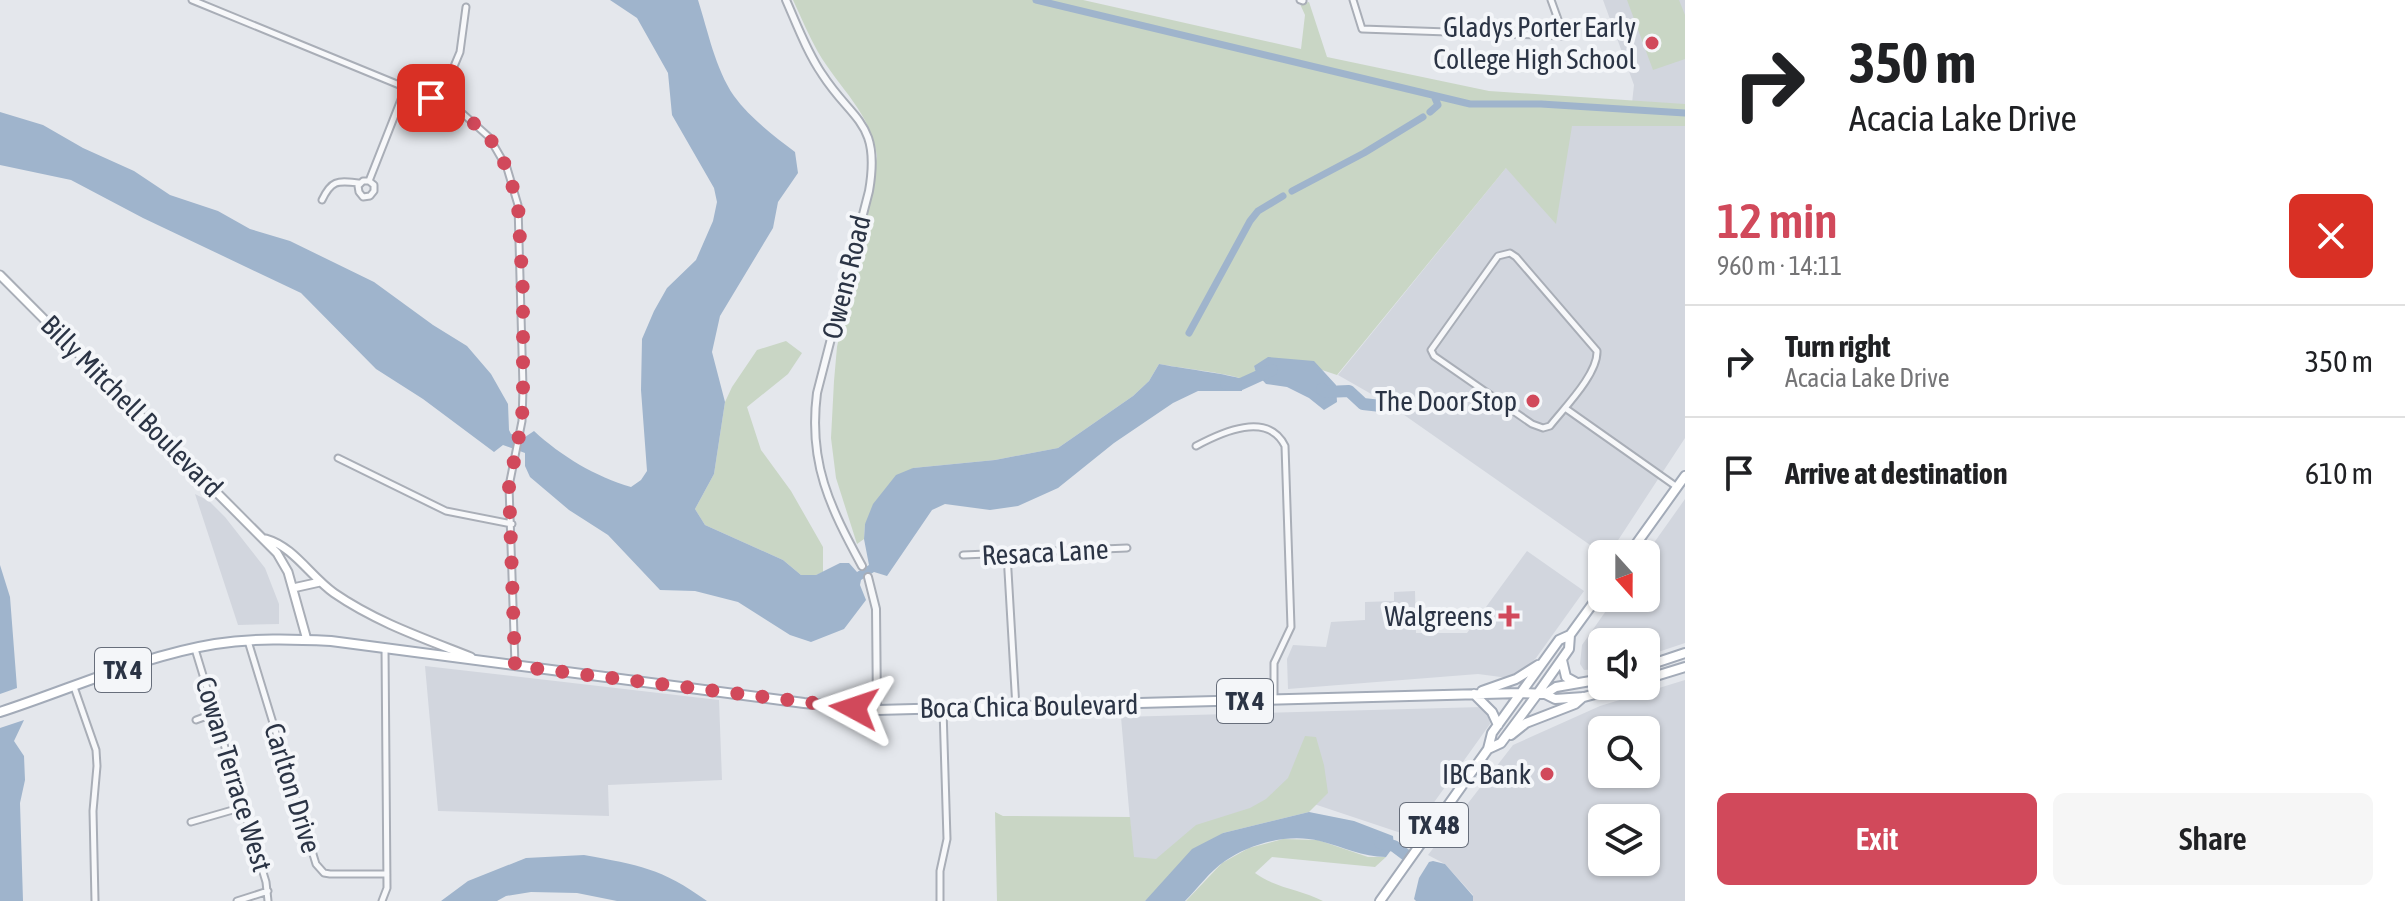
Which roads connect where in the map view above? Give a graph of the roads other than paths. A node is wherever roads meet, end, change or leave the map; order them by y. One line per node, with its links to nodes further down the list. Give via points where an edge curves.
1 (192, 0): 6 (street)
2 (786, 0): 23 (street, Owens Road, via 823,76 859,118 871,149 869,191 813,420 826,494)
3 (1353, 0): 4 (street, via 1362,29 1564,36)
4 (1551, 0)
5 (466, 7): 7 (street, via 460,52)
6 (406, 87): 7 (street); 8 (street)
7 (439, 102): 17 (street, via 462,113 489,137 507,168 518,205 522,421 509,486)
8 (369, 181): 9 (street); 9 (street, via 375,188 370,196 359,192)
9 (360, 183): 10 (street, via 335,182)
10 (322, 200)
11 (0, 275): 18 (main road, Billy Mitchell Boulevard)
12 (1565, 408): 12 (street, via 1595,366 1597,351 1516,257 1498,256 1431,350 1537,427 1550,426); 16 (street)
13 (1196, 446): 49 (street, via 1231,430 1263,427 1273,430 1285,446 1291,627 1274,663)
14 (338, 458): 17 (street, via 446,511)
15 (1685, 476): 16 (main road)
16 (1677, 487): 19 (main road)
17 (512, 524): 38 (street)
18 (264, 538): 25 (main road, Billy Mitchell Boulevard, via 281,543); 26 (main road, Billy Mitchell Boulevard)
19 (1639, 540)
20 (1127, 548): 21 (street, Resaca Lane)
21 (1007, 554): 22 (street, Resaca Lane); 50 (street)
22 (963, 555)
23 (862, 566)
24 (868, 577): 52 (street, via 876,609)
25 (320, 582): 26 (main road); 35 (main road, Billy Mitchell Boulevard, via 392,626)
26 (293, 588): 30 (main road, Billy Mitchell Boulevard)
27 (1588, 610): 28 (main road, TX 4)
28 (1570, 635): 34 (main road, TX 4); 36 (main road, TX 4, via 1559,640)
29 (248, 640): 30 (main road, Boca Chica Boulevard / TX 4); 31 (main road, Boca Chica Boulevard / TX 4); 61 (street, Carlton Drive, via 316,864 330,874)
30 (307, 640): 32 (main road, Boca Chica Boulevard / TX 4)
31 (195, 648): 43 (main road, Boca Chica Boulevard / TX 4); 54 (street, Cowan Terrace West)
32 (385, 648): 35 (main road, Boca Chica Boulevard / TX 4); 61 (street)
33 (1685, 653): 37 (main road)
34 (1562, 659): 42 (main road, via 1566,677); 46 (main road, TX 4)
35 (478, 660): 38 (main road, Boca Chica Boulevard / TX 4)
36 (1545, 660): 44 (main road); 45 (main road, TX 4, via 1516,679)
37 (1660, 661)
38 (515, 666): 52 (main road, Boca Chica Boulevard / TX 4)
39 (1685, 667): 40 (main road)
40 (1660, 675)
41 (1588, 682): 42 (main road, Boca Chica Boulevard)
42 (1582, 684): 46 (main road, Boca Chica Boulevard)
43 (74, 687): 53 (main road, Boca Chica Boulevard / TX 4); 63 (street, via 96,750)
44 (1521, 693): 45 (main road, Boca Chica Boulevard / TX 4); 46 (main road, Boca Chica Boulevard / TX 4); 56 (main road, TX 48)
45 (1474, 694): 49 (main road, Boca Chica Boulevard / TX 4); 56 (main road)
46 (1542, 694): 48 (main road, Boca Chica Boulevard / TX 48, via 1555,699); 57 (main road)
47 (1588, 696): 48 (main road, Boca Chica Boulevard / TX 48)
48 (1584, 697): 57 (main road, TX 48, via 1526,723)
49 (1274, 700): 50 (main road, Boca Chica Boulevard / TX 4)
50 (1016, 708): 51 (main road, Boca Chica Boulevard / TX 4)
51 (943, 709): 52 (main road, Boca Chica Boulevard / TX 4); 67 (street, via 947,839)
52 (877, 710)
53 (0, 712)
54 (215, 713): 55 (street); 59 (street, Cowan Terrace West)
55 (196, 720)
56 (1498, 725): 58 (main road, TX 48)
57 (1501, 743): 58 (main road, TX 48)
58 (1488, 749): 68 (main road, TX 48)
59 (243, 807): 60 (street); 62 (street, Cowan Terrace West)
60 (191, 822)
61 (387, 874): 66 (street)
62 (268, 891): 64 (street); 65 (street, Cowan Terrace West)
63 (95, 901)
64 (237, 901)
65 (268, 901)
66 (382, 901)
67 (940, 901)
68 (1380, 901)

